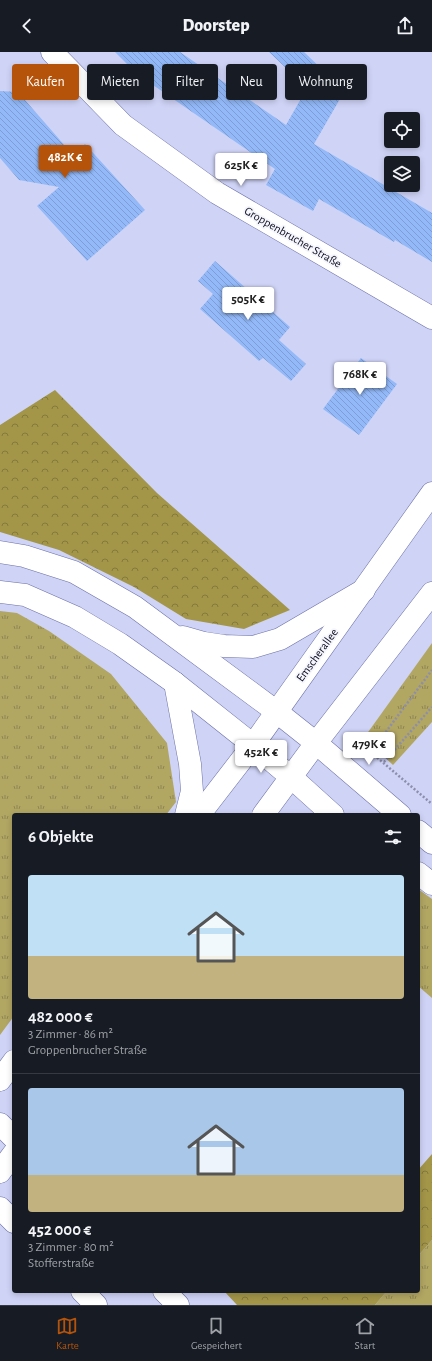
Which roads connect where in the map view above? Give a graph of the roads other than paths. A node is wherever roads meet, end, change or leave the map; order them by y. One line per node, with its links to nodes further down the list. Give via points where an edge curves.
1 (52, 52): 2 (main road, Groppenbrucher Straße, via 123,125 217,193)
2 (432, 318)
3 (432, 493): 5 (main road, Emscherallee)
4 (0, 552): 8 (main road, via 24,556 74,572 135,607)
5 (364, 590): 8 (main road, via 280,639 253,647 204,643); 10 (main road, Emscherallee)
6 (0, 592): 9 (main road, via 25,595 75,617 120,644)
7 (432, 593): 11 (main road)
8 (172, 634): 10 (main road)
9 (175, 683): 12 (main road); 14 (main road, via 190,764 192,791)
10 (277, 712): 11 (main road); 12 (main road, Emscherallee)
11 (316, 743): 13 (main road); 18 (main road)
12 (253, 745): 13 (main road); 15 (main road, Emscherallee)
13 (291, 776): 16 (main road); 17 (main road)
14 (186, 813)
15 (201, 813)
16 (264, 813)
17 (331, 813)
18 (398, 813)
19 (420, 833): 20 (main road)
20 (432, 843)
21 (420, 875): 22 (main road)
22 (432, 884)
23 (12, 1065): 24 (main road)
24 (0, 1080)
25 (0, 1124): 26 (main road)
26 (12, 1136)
27 (12, 1155): 28 (main road)
28 (0, 1172)
29 (0, 1208): 30 (main road)
30 (12, 1220)
31 (84, 1293): 33 (main road)
32 (166, 1293): 34 (main road)
33 (96, 1305)
34 (178, 1305)

